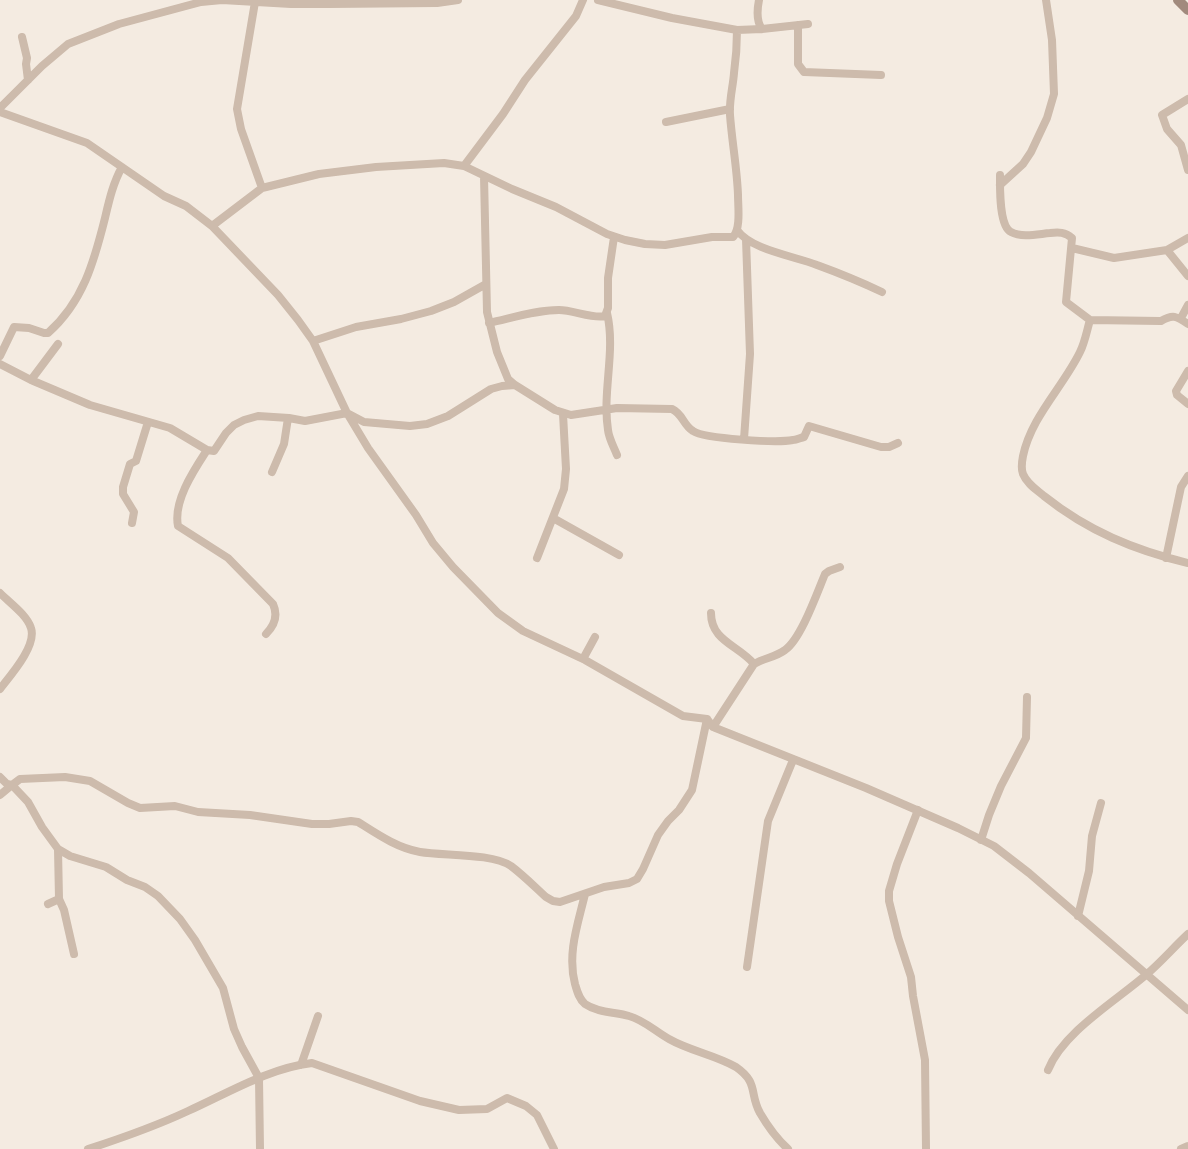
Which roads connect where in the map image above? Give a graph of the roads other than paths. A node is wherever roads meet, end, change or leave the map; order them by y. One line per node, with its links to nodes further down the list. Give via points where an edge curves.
1 (458, 0): 8 (street, via 329,4)
2 (583, 0): 21 (street, via 576,16 525,80)
3 (598, 0): 12 (street)
4 (759, 0): 13 (street, via 758,18)
5 (1046, 0): 26 (street, via 1052,40 1054,94 1032,152)
6 (1178, 0): 9 (street)
7 (244, 1): 8 (street); 16 (street, via 201,2 119,24 76,40)
8 (255, 2): 27 (street, via 237,109)
9 (1188, 10)
10 (808, 24): 11 (street)
11 (798, 25): 13 (street); 15 (street, via 798,64 804,72)
12 (738, 30): 13 (street); 18 (street)
13 (762, 30)
14 (22, 37): 16 (street)
15 (881, 75)
16 (28, 80): 19 (street)
17 (1188, 99): 23 (street, via 1162,115 1167,129 1181,145)
18 (730, 109): 20 (street); 29 (street, via 737,186)
19 (0, 110): 22 (street, via 86,143)
20 (666, 122)
21 (464, 166): 25 (street); 27 (street, via 444,163 376,166 319,174)
22 (122, 167): 28 (street); 46 (street, via 114,183 88,279 79,296 48,333 14,327)
23 (1188, 170)
24 (1000, 175): 26 (street)
25 (484, 176): 30 (street, via 556,207); 36 (street)
26 (1000, 185): 33 (street, via 1002,214 1010,232 1024,235 1061,232 1072,238)
27 (262, 188): 28 (street)
28 (212, 226): 44 (street, via 278,295)
29 (737, 230): 30 (street, via 730,238 712,237 665,245); 32 (street)
30 (614, 237): 39 (street)
31 (1188, 238): 34 (street)
32 (746, 239): 37 (street); 57 (street, via 750,354)
33 (1072, 248): 34 (street, via 1114,258); 41 (street, via 1066,302)
34 (1167, 250): 35 (street)
35 (1188, 276)
36 (486, 284): 42 (street); 44 (street, via 454,302 431,310 356,327)
37 (882, 292)
38 (1188, 305): 40 (street)
39 (607, 313): 42 (street, via 602,317 556,310); 52 (street, via 610,328)
40 (1181, 318): 41 (street, via 1169,316 1161,321); 43 (street)
41 (1090, 320): 68 (street, via 1080,351 1026,444 1023,474 1057,506 1092,529)
42 (489, 323): 50 (street, via 504,370)
43 (1188, 324)
44 (313, 341): 53 (street)
45 (58, 344): 49 (street)
46 (0, 356)
47 (0, 364): 49 (street)
48 (1188, 371): 51 (street, via 1176,391)
49 (32, 380): 56 (street, via 90,405)
50 (515, 385): 53 (street, via 491,389 448,416 427,424 410,426 364,422); 54 (street)
51 (1188, 404)
52 (606, 409): 54 (street); 57 (street, via 672,410 699,434); 60 (street, via 608,432)
53 (347, 413): 55 (street, via 305,421); 75 (street, via 433,543 453,567 498,612 517,626)
54 (563, 414): 64 (street, via 566,469 564,489)
55 (288, 418): 59 (street, via 258,416 244,420 230,429); 62 (street, via 284,444)
56 (148, 422): 59 (street, via 170,428); 65 (street, via 136,461 130,464 123,487 123,494 134,512)
57 (744, 439): 58 (street, via 793,440 804,437 809,426 881,447)
58 (898, 443)
59 (211, 450): 61 (street); 73 (street, via 189,479 177,513 178,526 228,558 273,604 276,618)
60 (617, 455)
61 (214, 461)
62 (272, 472)
63 (1188, 476): 68 (street, via 1181,487)
64 (553, 518): 66 (street); 67 (street)
65 (132, 523)
66 (619, 555)
67 (538, 558)
68 (1166, 558): 69 (street)
69 (1188, 563)
70 (840, 567): 76 (street, via 826,574 795,641 779,654)
71 (0, 593): 77 (street, via 28,623 32,636 29,647)
72 (711, 612): 76 (street, via 714,630)
73 (266, 634)
74 (595, 637): 75 (street)
75 (583, 659): 79 (street, via 683,716)
76 (754, 664): 80 (street)
77 (0, 689)
78 (1027, 697): 87 (street, via 1026,738 1001,786)
79 (707, 719): 80 (street); 89 (street, via 692,790 658,835 644,870 629,883)
80 (713, 727): 81 (street)
81 (793, 760): 86 (street); 95 (street, via 768,821)
82 (0, 777): 83 (street)
83 (12, 785): 84 (street); 88 (street, via 28,802); 89 (street, via 20,779 65,777 90,781 140,808 175,806 198,812 312,824 351,820 392,842 420,852 502,862 553,901 567,901)
84 (0, 795)
85 (1101, 803): 92 (street)
86 (918, 810): 87 (street); 107 (street, via 897,864 889,901 908,962 925,1060)
87 (982, 840): 92 (street, via 994,846)
88 (58, 849): 90 (street); 101 (street, via 106,867 145,887 174,913 196,940 219,980 242,1047)
89 (585, 894): 106 (street, via 572,964 581,999 594,1008 632,1016 668,1039 736,1068 753,1086 760,1113)
90 (59, 899): 91 (street); 94 (street)
91 (48, 904)
92 (1078, 916): 96 (street)
93 (1188, 934): 96 (street)
94 (74, 954)
95 (746, 967)
96 (1147, 974): 97 (street); 100 (street, via 1071,1036 1053,1058)
97 (1188, 1010)
98 (318, 1016): 99 (street)
99 (301, 1065): 101 (street); 105 (street, via 312,1063 420,1101 459,1110 487,1109 507,1098 538,1115)
100 (1048, 1070)
101 (259, 1078): 103 (street, via 182,1114); 104 (street)
102 (1188, 1146): 108 (street)
103 (88, 1149)
104 (260, 1149)
105 (554, 1149)
106 (788, 1149)
107 (926, 1149)
108 (1181, 1149)

